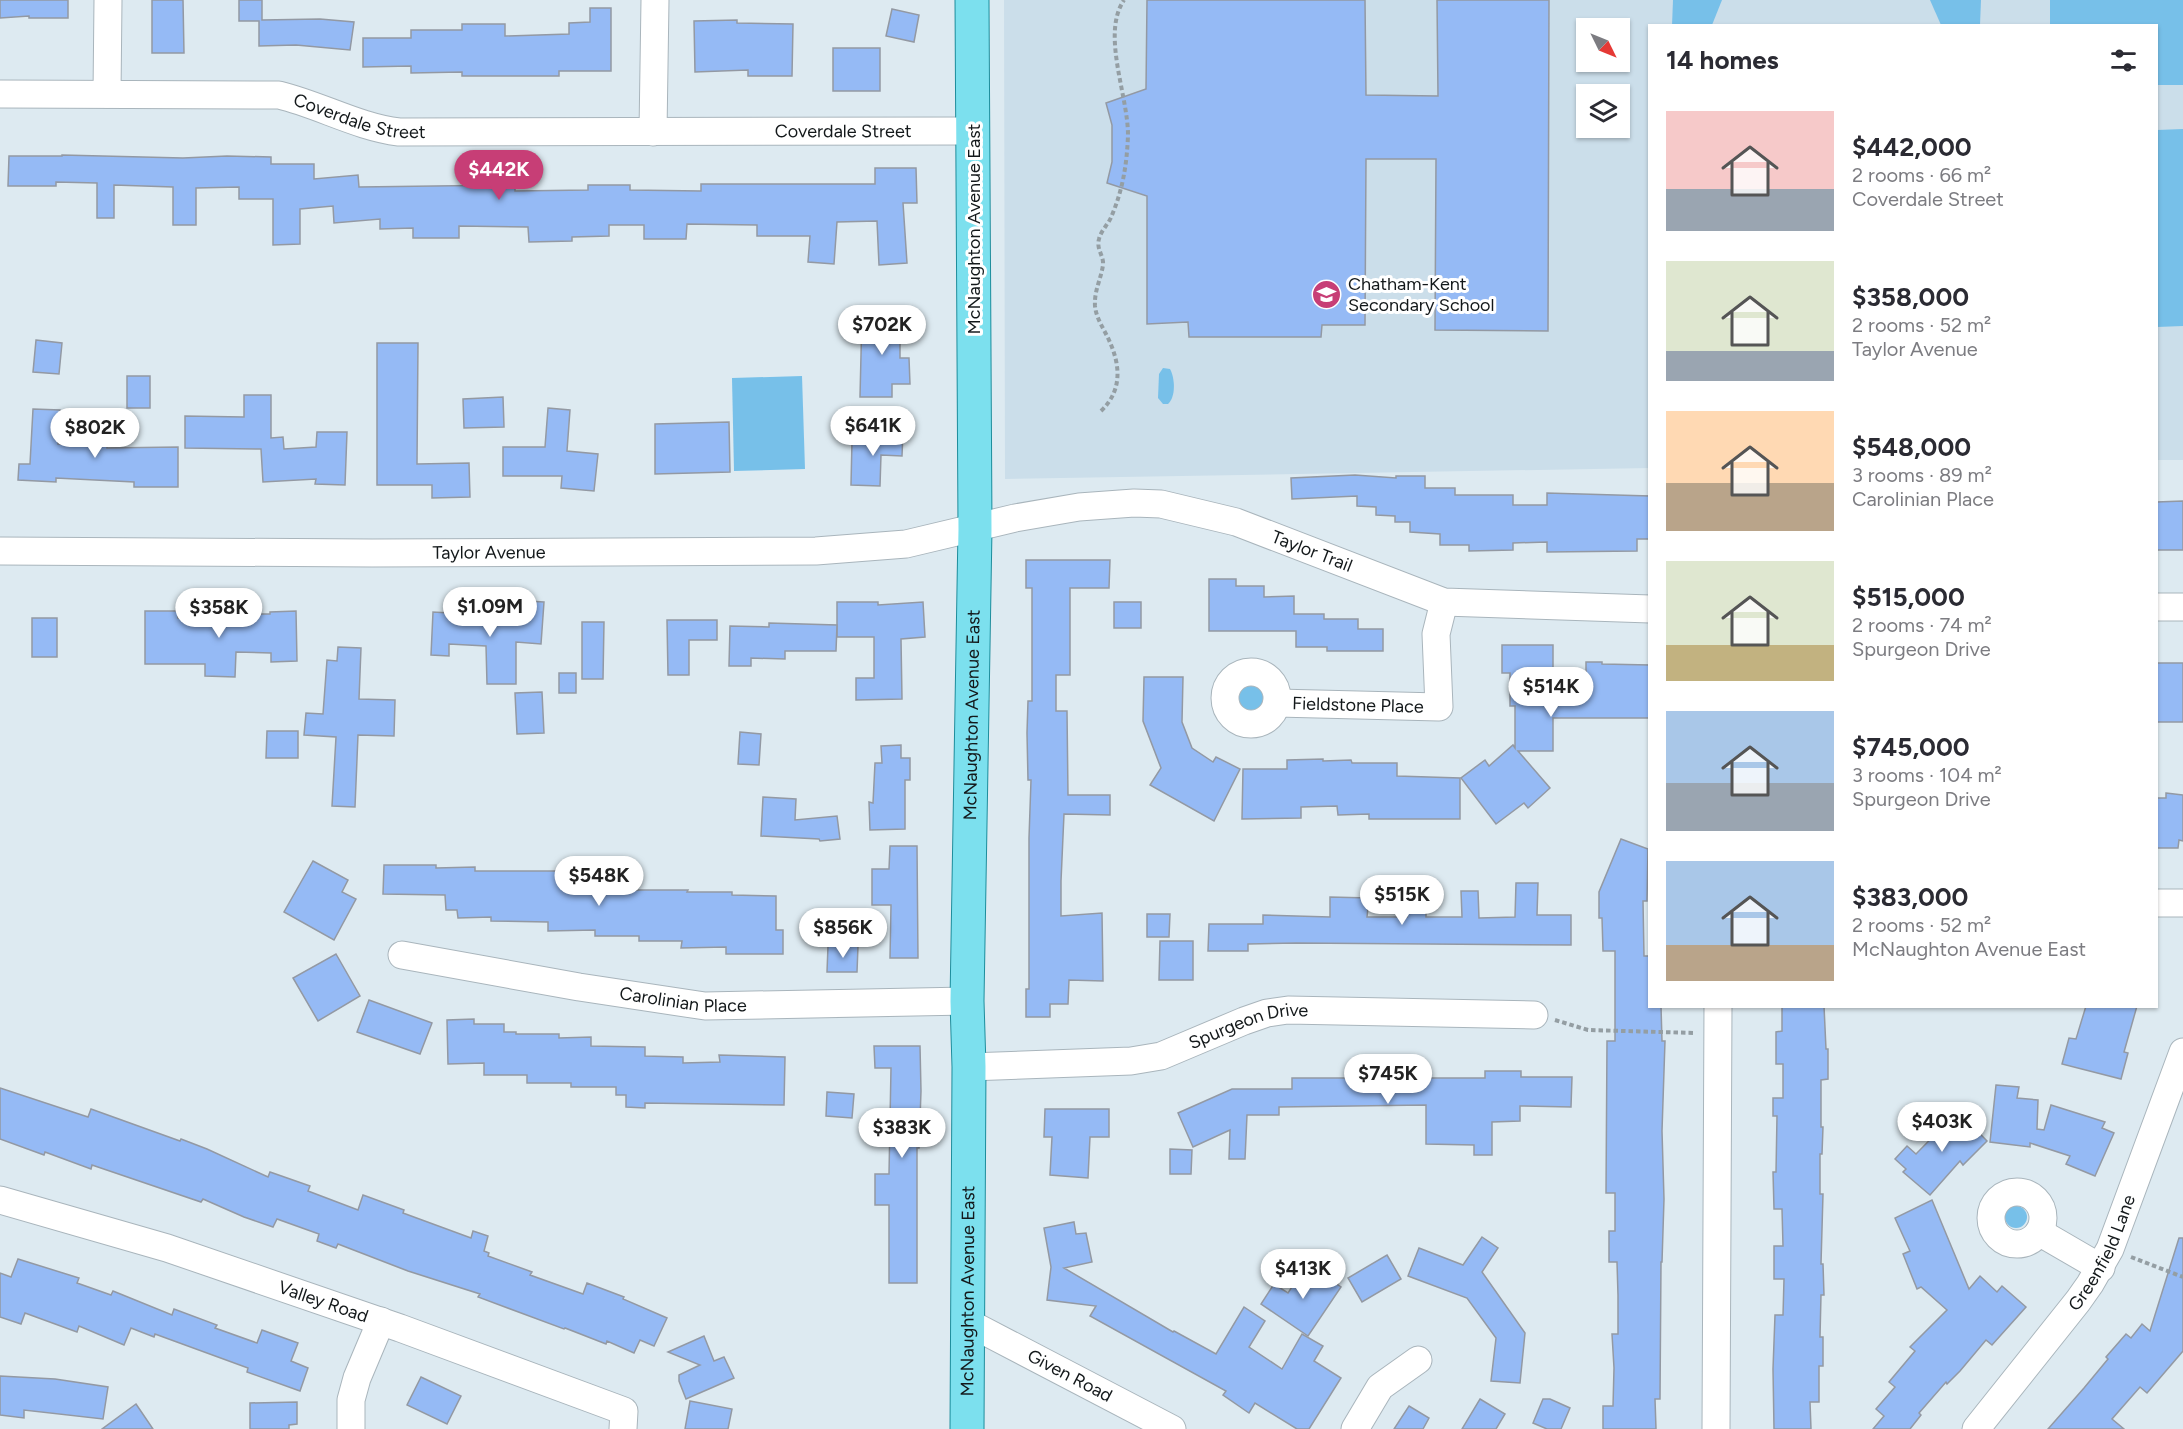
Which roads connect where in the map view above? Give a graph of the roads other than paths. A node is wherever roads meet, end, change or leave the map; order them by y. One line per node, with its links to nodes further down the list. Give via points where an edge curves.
1 (108, 0): 5 (street)
2 (655, 0): 7 (street)
3 (972, 0): 6 (main road, McNaughton Avenue East)
4 (0, 94): 5 (street, Coverdale Street)
5 (107, 94): 7 (street, Coverdale Street, via 279,95 399,132)
6 (973, 131): 7 (street, Coverdale Street); 8 (main road, McNaughton Avenue East)
7 (652, 132)
8 (975, 529): 9 (street, Taylor Avenue, via 906,544 816,551); 10 (street, Taylor Trail, via 1079,507 1161,504 1236,522); 18 (main road, McNaughton Avenue East)
9 (0, 551)
10 (1444, 602): 13 (street, Taylor Trail); 14 (street, Fieldstone Place, via 1437,634 1439,707)
11 (2158, 607): 12 (street)
12 (2183, 607)
13 (1648, 609)
14 (1277, 703)
15 (2158, 903): 16 (street)
16 (2183, 903)
17 (402, 955): 18 (street, Carolinian Place, via 705,1006)
18 (967, 1001): 22 (main road, McNaughton Avenue East)
19 (1718, 1008): 34 (street)
20 (1534, 1015): 22 (street, Spurgeon Drive, via 1288,1010 1244,1021 1161,1056 1131,1061)
21 (2183, 1052): 25 (street, Greenfield Lane)
22 (969, 1067): 27 (main road, McNaughton Avenue East)
23 (0, 1200): 26 (street, Valley Road, via 167,1248)
24 (2039, 1232): 25 (street)
25 (2106, 1258): 35 (street, Greenfield Lane, via 2078,1301)
26 (381, 1321): 29 (street, via 357,1378 351,1400); 30 (street, Valley Road, via 624,1411)
27 (967, 1322): 31 (main road, McNaughton Avenue East); 32 (street, Given Road)
28 (1418, 1360): 33 (street, via 1380,1387)
29 (351, 1429)
30 (623, 1429)
31 (967, 1429)
32 (1172, 1429)
33 (1355, 1429)
34 (1716, 1429)
35 (1976, 1429)

